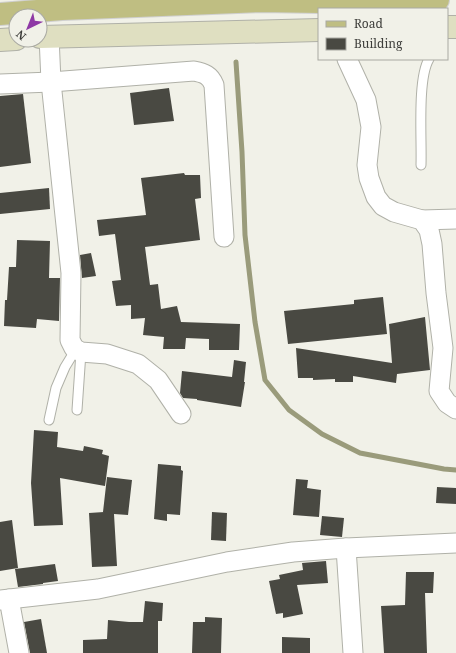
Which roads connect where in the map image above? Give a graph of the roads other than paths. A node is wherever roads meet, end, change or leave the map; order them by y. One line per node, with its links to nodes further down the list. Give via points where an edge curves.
1 (438, 0): 2 (main road, via 261,1)
2 (0, 14)
3 (318, 30): 4 (street)
4 (48, 37)
5 (46, 48): 8 (street)
6 (347, 60): 12 (street, via 366,100 371,127 367,165 376,198 394,212)
7 (428, 60): 10 (lane, via 422,84)
8 (51, 82): 9 (street); 13 (street, via 194,72 205,73 212,79); 14 (street, via 71,273 70,340)
9 (0, 84)
10 (421, 165)
11 (456, 219): 12 (street)
12 (422, 220): 15 (street, via 429,230 432,244 443,348 439,391 447,403)
13 (224, 237)
14 (79, 350): 16 (lane); 17 (street, via 106,354 138,364 158,380); 18 (lane, via 65,367 56,388)
15 (456, 409)
16 (77, 410)
17 (181, 414)
18 (50, 420)
19 (456, 543): 20 (street)
20 (346, 548): 21 (street, via 293,552 227,562 98,589); 23 (street)
21 (5, 599): 22 (street)
22 (19, 653)
23 (354, 653)

